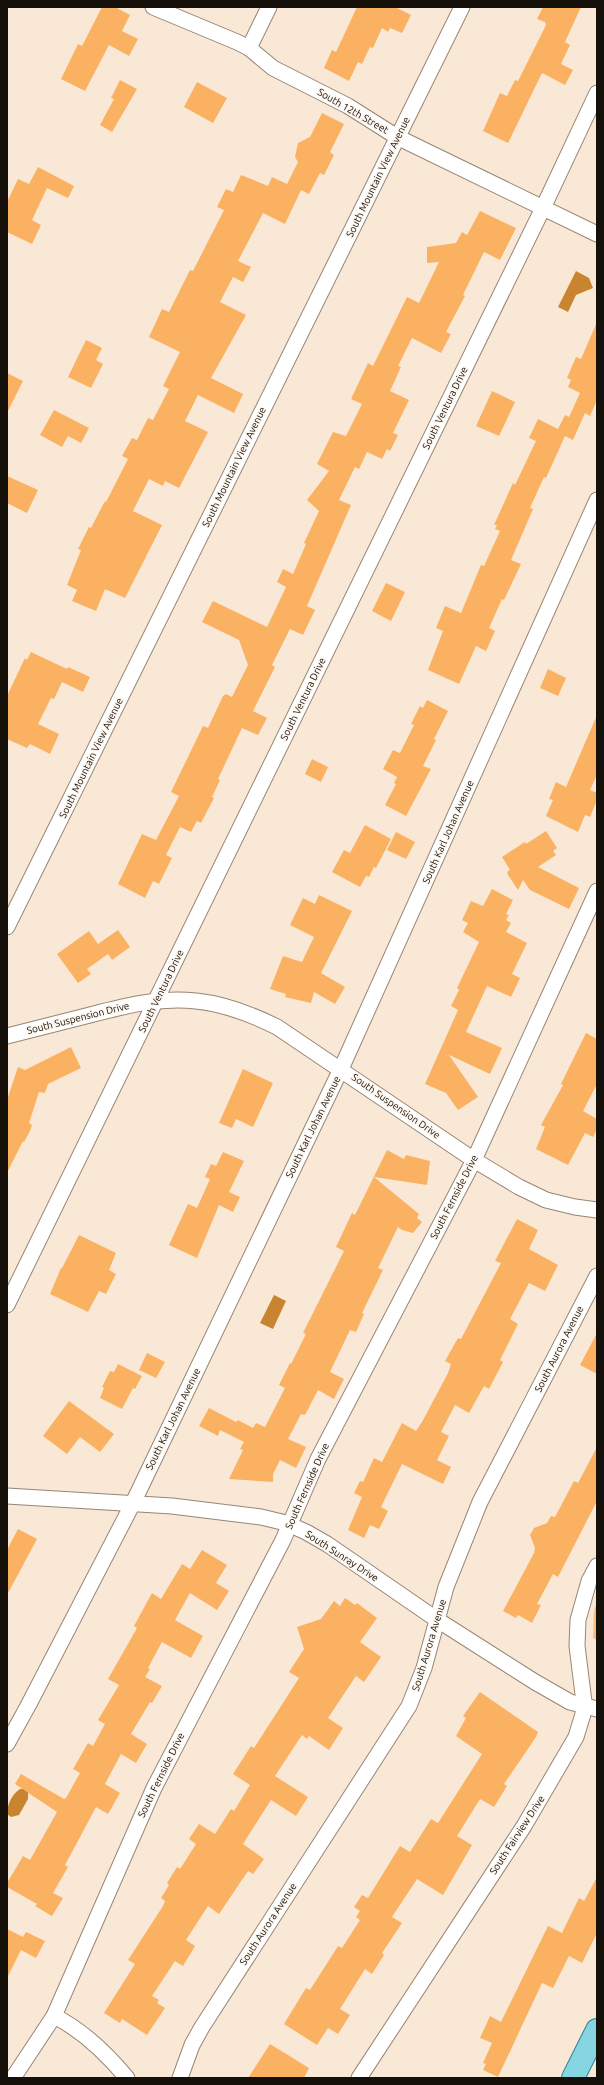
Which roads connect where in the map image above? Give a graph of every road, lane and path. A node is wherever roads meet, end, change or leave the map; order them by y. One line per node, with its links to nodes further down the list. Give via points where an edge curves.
1 (153, 7): 4 (street, South 12th Street)
2 (269, 7): 4 (street)
3 (462, 7): 6 (street, South Mountain View Avenue)
4 (248, 48): 6 (street, South 12th Street, via 273,68 348,106)
5 (597, 93): 7 (street, South Ventura Drive)
6 (397, 137): 7 (street, South 12th Street); 11 (street, South Mountain View Avenue)
7 (543, 208): 8 (street, South 12th Street); 12 (street, South Ventura Drive)
8 (597, 234)
9 (597, 500): 14 (street, South Karl Johan Avenue)
10 (597, 891): 15 (street, South Fernside Drive)
11 (7, 927)
12 (156, 1001): 13 (street, South Suspension Drive, via 135,1003); 14 (street, South Suspension Drive, via 195,1001 225,1006 257,1017 277,1027); 18 (street, South Ventura Drive)
13 (7, 1036)
14 (341, 1069): 15 (street, South Suspension Drive); 20 (street, South Karl Johan Avenue)
15 (474, 1160): 16 (street, South Suspension Drive, via 546,1200); 21 (street, South Fernside Drive, via 318,1459)
16 (597, 1210)
17 (597, 1276): 23 (street, South Aurora Avenue, via 480,1502 459,1550)
18 (7, 1305)
19 (7, 1496): 20 (street, South Sunray Drive)
20 (133, 1503): 21 (street, South Sunray Drive, via 255,1516); 25 (street, South Karl Johan Avenue)
21 (289, 1526): 23 (street, South Sunray Drive, via 327,1544); 26 (street, South Fernside Drive, via 154,1788)
22 (597, 1566): 24 (street, South Fairview Drive, via 589,1582 578,1620 577,1646)
23 (436, 1619): 24 (street, South Sunray Drive, via 535,1682 570,1702); 30 (street, South Aurora Avenue, via 419,1683 404,1715 202,2027 192,2045)
24 (590, 1708): 31 (street, South Fairview Drive, via 544,1794)
25 (7, 1744)
26 (54, 2016): 28 (street, South Fernside Drive); 29 (street, via 94,2044)
27 (597, 2030): 32 (main road)
28 (13, 2078)
29 (127, 2078)
30 (180, 2078)
31 (359, 2078)
32 (573, 2078)

